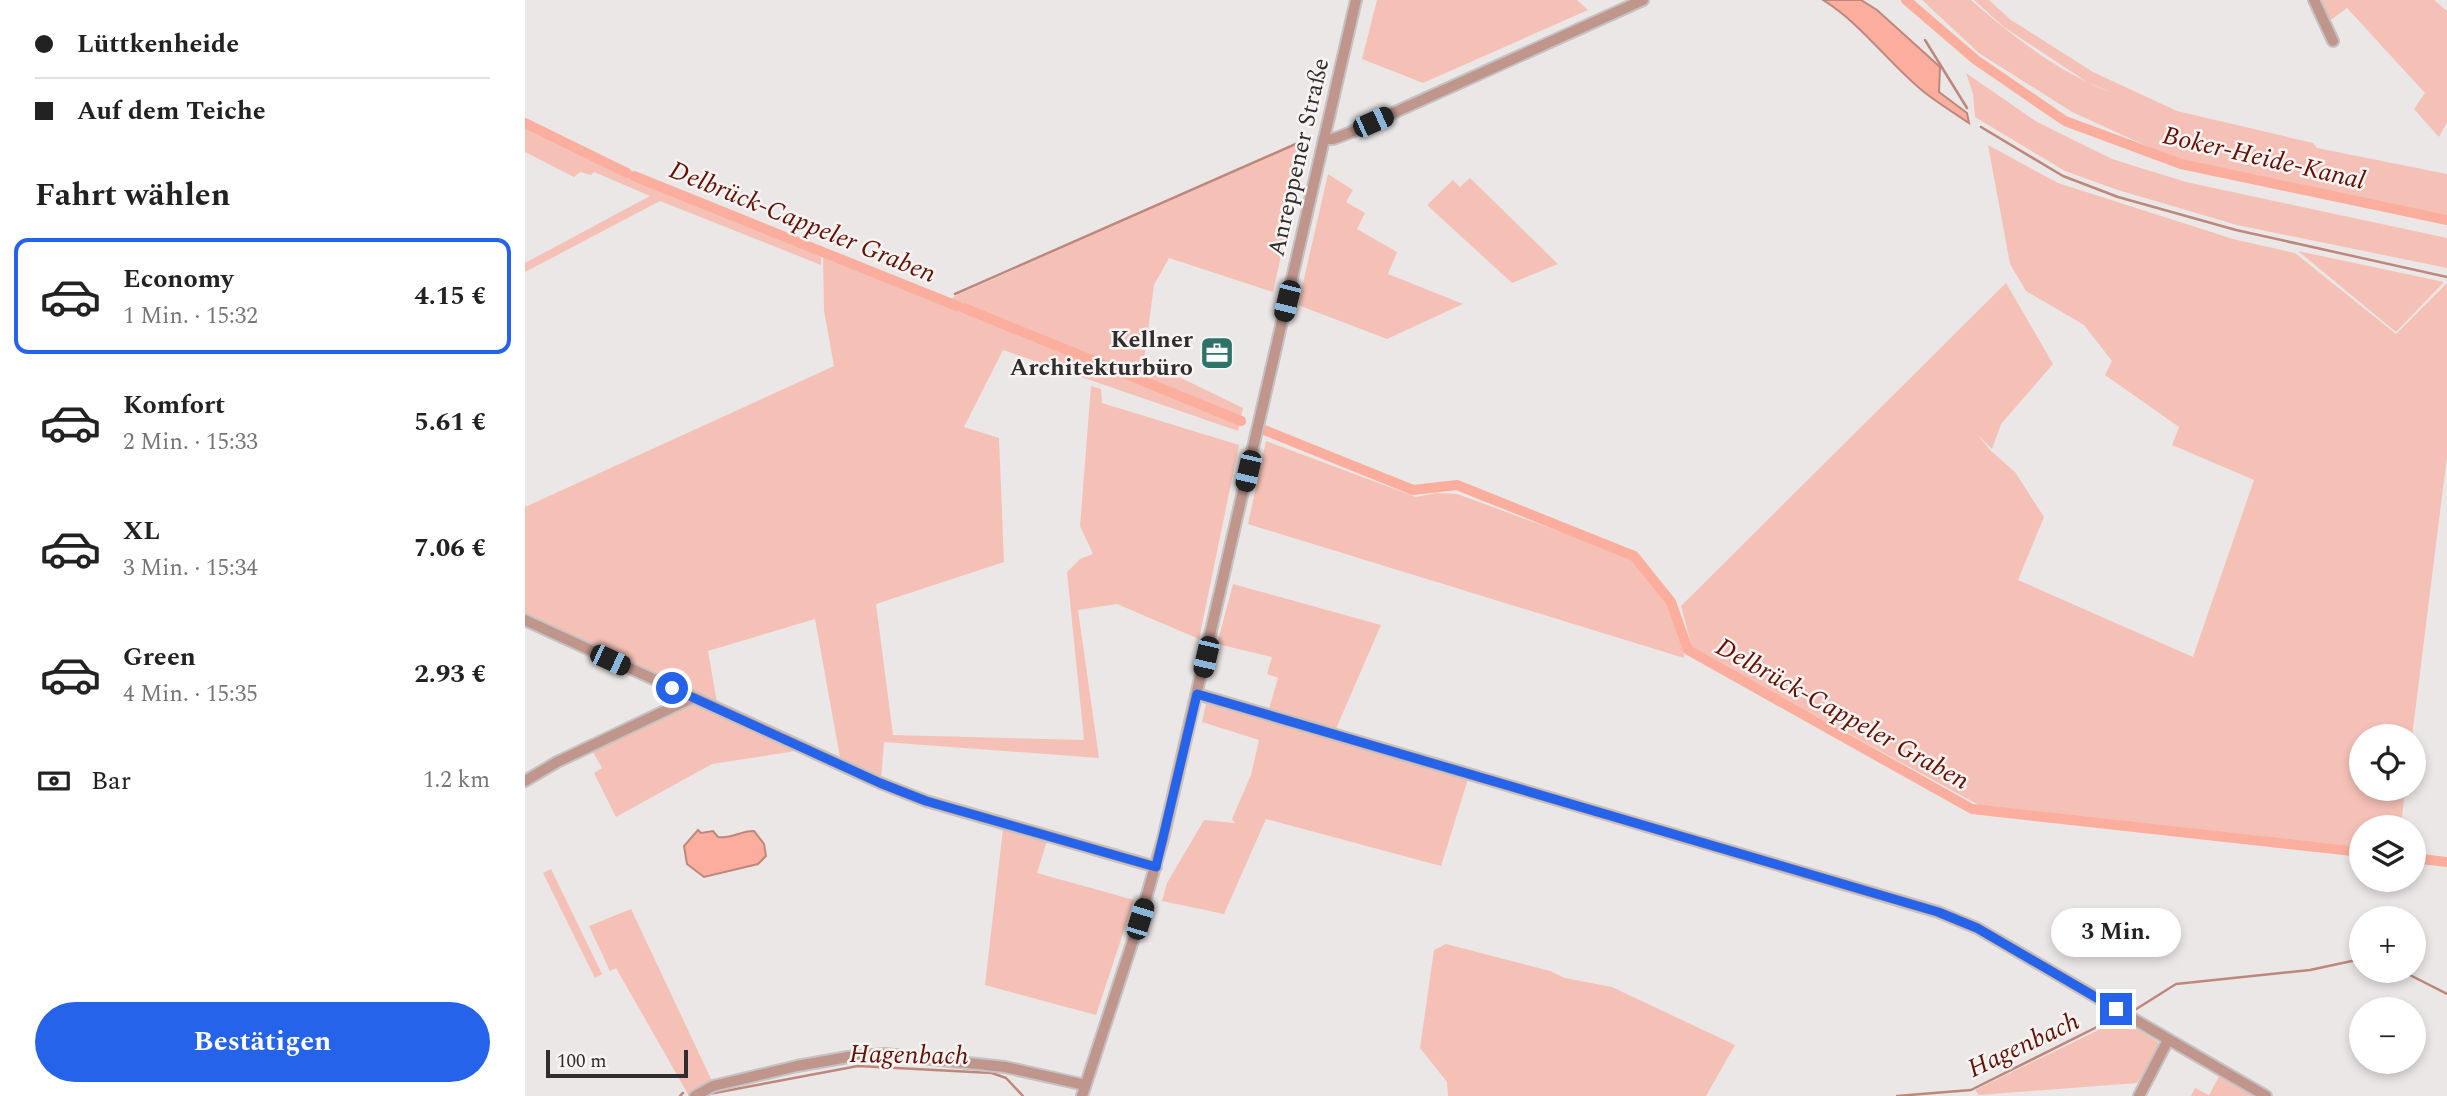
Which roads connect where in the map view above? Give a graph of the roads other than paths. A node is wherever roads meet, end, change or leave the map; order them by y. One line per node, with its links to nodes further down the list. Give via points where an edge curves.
1 (1356, 0): 5 (street, Anreppener Straße)
2 (1643, 0): 5 (street, via 1349,133)
3 (2314, 0): 4 (street)
4 (2333, 41)
5 (1324, 139): 7 (street, Anreppener Straße)
6 (525, 620): 8 (street)
7 (1197, 694): 10 (street, Anreppener Straße); 11 (street, via 1938,912 1977,928)
8 (692, 698): 9 (street); 10 (street, via 926,801)
9 (525, 781)
10 (1156, 867): 12 (street, Anreppener Straße)
11 (2168, 1040): 14 (street); 15 (street)
12 (1083, 1091): 13 (street, via 1005,1067 885,1054 797,1066 713,1086)
13 (695, 1096)
14 (2139, 1096)
15 (2266, 1096)

